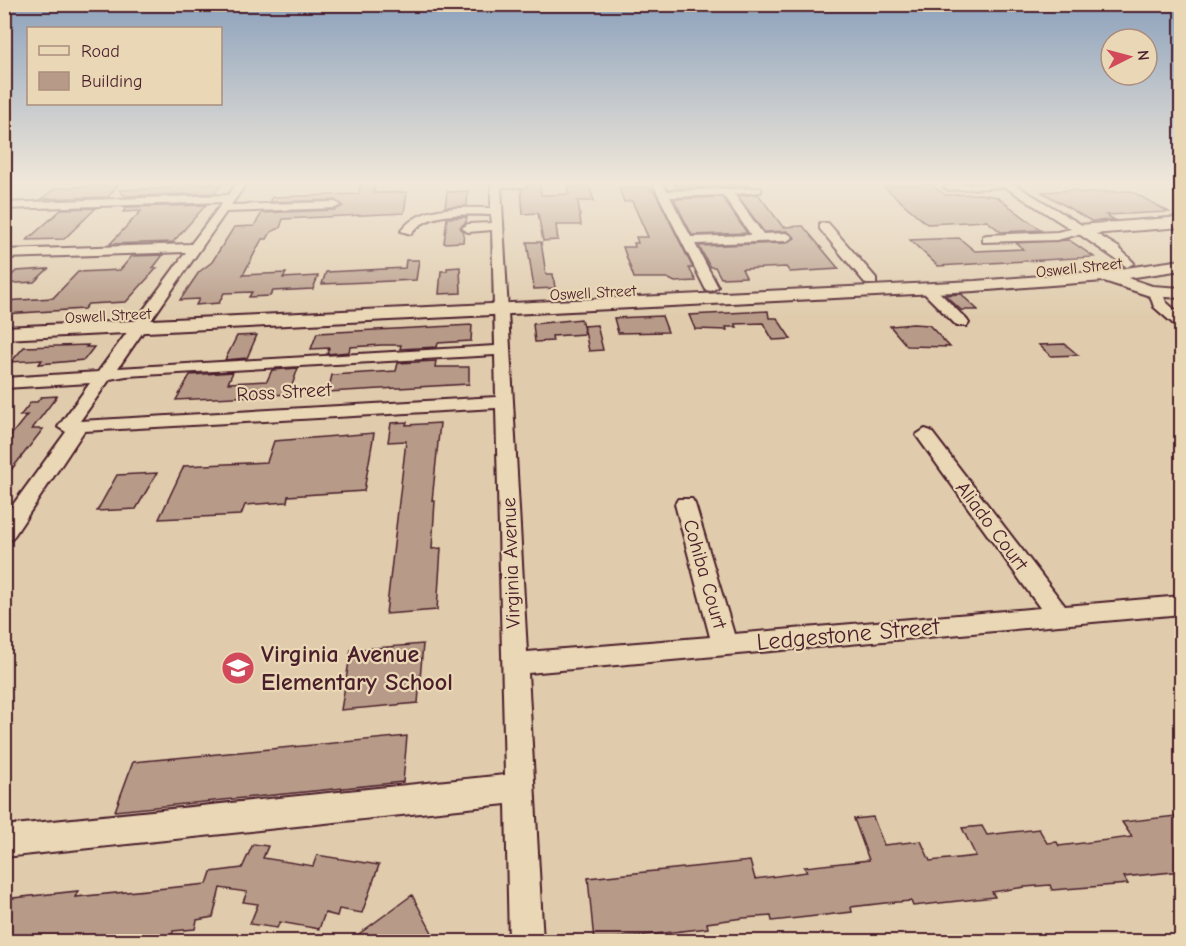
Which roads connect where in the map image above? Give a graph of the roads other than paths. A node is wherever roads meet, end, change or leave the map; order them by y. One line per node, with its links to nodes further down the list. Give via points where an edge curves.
1 (209, 228): 15 (street)
2 (409, 228): 10 (street)
3 (498, 228): 27 (street, Virginia Avenue)
4 (680, 228): 14 (street)
5 (752, 228): 12 (street)
6 (826, 228): 21 (street)
7 (1076, 228): 9 (street)
8 (1103, 228): 9 (main road)
9 (1079, 230): 13 (street, via 1057,236); 18 (street)
10 (407, 231)
11 (787, 237): 12 (street)
12 (759, 238): 14 (street)
13 (987, 239)
14 (687, 241): 22 (street)
15 (195, 248): 16 (street); 29 (street)
16 (4, 254)
17 (1182, 255): 18 (main road, Oswell Street)
18 (1127, 263): 21 (main road, Oswell Street, via 1031,274)
19 (1182, 265): 20 (main road, Oswell Street)
20 (1105, 276): 23 (main road, Oswell Street); 24 (main road, Oswell Street)
21 (871, 281): 22 (main road, Oswell Street); 26 (main road, via 866,286)
22 (711, 287): 27 (main road, Oswell Street)
23 (927, 288): 26 (main road, Oswell Street); 31 (street)
24 (1156, 292): 25 (main road, Oswell Street); 28 (street, via 1160,304)
25 (1182, 293)
26 (772, 296): 27 (main road, Oswell Street)
27 (499, 304): 29 (main road, Oswell Street); 33 (street, Virginia Avenue)
28 (1178, 318)
29 (142, 320): 30 (main road, Oswell Street); 32 (main road, Oswell Street); 34 (street)
30 (4, 321)
31 (962, 323)
32 (4, 333)
33 (502, 350): 34 (street, via 126,371); 36 (street, Virginia Avenue)
34 (103, 376): 35 (street); 37 (street)
35 (5, 383)
36 (504, 402): 37 (street, Ross Street); 44 (street, Virginia Avenue)
37 (73, 427): 40 (street)
38 (925, 435): 42 (street, Aliado Court)
39 (685, 504): 43 (street, Cohiba Court)
40 (4, 534)
41 (1182, 605): 42 (street, Ledgestone Street)
42 (1059, 616): 43 (street, Ledgestone Street)
43 (725, 645): 44 (street, Ledgestone Street)
44 (515, 663): 45 (street, Virginia Avenue)
45 (520, 788): 46 (street); 47 (street, Virginia Avenue)
46 (4, 842)
47 (526, 942)

